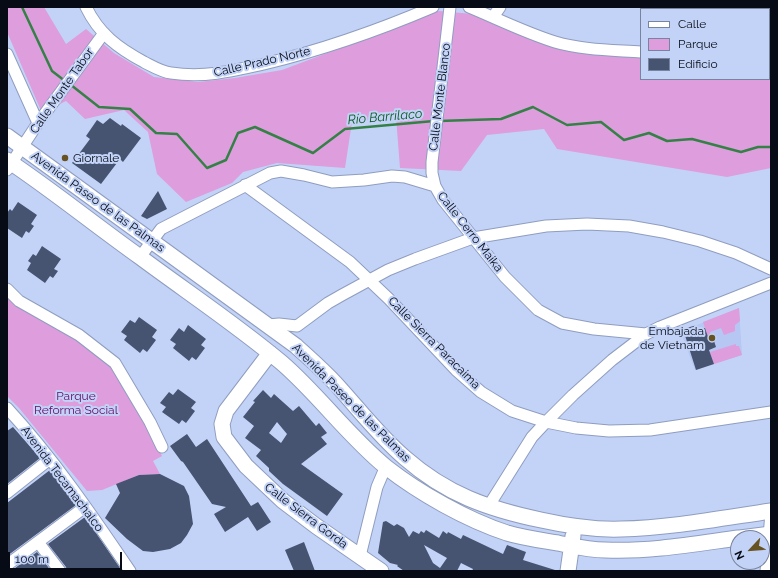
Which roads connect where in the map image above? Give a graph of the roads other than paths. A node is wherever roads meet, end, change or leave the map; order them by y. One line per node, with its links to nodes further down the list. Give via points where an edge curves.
1 (86, 7): 7 (street, Calle Prado Norte)
2 (433, 7): 7 (street, Calle Prado Norte, via 284,60 226,73 201,75 171,73 158,69 126,52)
3 (450, 7): 15 (street, Calle Monte Blanco, via 432,162)
4 (469, 7): 6 (street)
5 (500, 7): 6 (street)
6 (493, 17): 8 (street, via 556,42)
7 (104, 33): 10 (street, Calle Monte Tabor)
8 (640, 52)
9 (7, 54): 10 (street)
10 (38, 123): 12 (street, Calle Monte Tabor)
11 (7, 136): 12 (main road, Avenida Paseo de las Palmas)
12 (23, 147): 13 (street, Calle Monte Tabor); 17 (main road, Avenida Paseo de las Palmas)
13 (9, 164): 18 (main road, Avenida Paseo de las Palmas)
14 (245, 185): 15 (street, Calle Cerro Maika, via 270,173 281,172 332,182 405,177); 17 (street, Calle Cerro Maika, via 161,229); 20 (street, Calle Sierra Paracaima)
15 (435, 186): 16 (street, Calle Cerro Maika)
16 (473, 238): 19 (street, via 546,226 629,226 700,241 736,253); 20 (street, via 414,259); 24 (street, Calle Cerro Maika, via 505,277 538,310 562,323)
17 (151, 241): 18 (street, Calle Cerro Maika); 23 (main road, Avenida Paseo de las Palmas)
18 (140, 257): 25 (main road, Avenida Paseo de las Palmas)
19 (771, 269)
20 (370, 279): 23 (street, via 328,303 297,326); 31 (street, Calle Sierra Paracaima, via 456,370 481,392 512,411)
21 (771, 283): 24 (street)
22 (7, 289): 32 (street, via 19,301 79,335 115,363)
23 (268, 326): 25 (main road, via 259,332); 26 (main road, Avenida Paseo de las Palmas)
24 (646, 334): 31 (street, via 573,394)
25 (256, 342): 27 (main road, Avenida Paseo de las Palmas)
26 (296, 346): 28 (main road, via 291,356); 33 (main road, Avenida Paseo de las Palmas, via 335,383)
27 (270, 353): 28 (main road, Avenida Paseo de las Palmas); 45 (main road, Calle Sierra Gorda, via 226,411 222,424 224,437 246,466 278,496)
28 (282, 364): 35 (main road, Avenida Paseo de las Palmas)
29 (771, 412): 31 (street, Calle Sierra Paracaima, via 650,430 609,431)
30 (9, 413): 34 (street, Avenida Tecamachalco)
31 (546, 422): 38 (street, via 532,437)
32 (162, 447)
33 (405, 458): 35 (main road, via 389,462); 38 (main road, Avenida Paseo de las Palmas, via 438,483)
34 (50, 459): 36 (street); 37 (street, Avenida Tecamachalco)
35 (386, 466): 44 (main road, Avenida Paseo de las Palmas, via 452,509 478,521 506,533); 45 (street, via 377,487)
36 (7, 493)
37 (85, 507): 43 (street); 48 (street, Avenida Tecamachalco)
38 (488, 507): 40 (main road, Avenida Paseo de las Palmas)
39 (771, 512): 40 (main road, Avenida Paseo de las Palmas, via 616,530); 41 (street)
40 (574, 527): 44 (main road)
41 (770, 534)
42 (730, 539): 44 (main road, Avenida Paseo de las Palmas, via 626,550)
43 (38, 542): 46 (street); 47 (street)
44 (571, 546): 50 (main road)
45 (360, 556): 49 (main road, Calle Sierra Gorda)
46 (7, 565)
47 (60, 571)
48 (130, 571)
49 (381, 571)
50 (568, 571)

